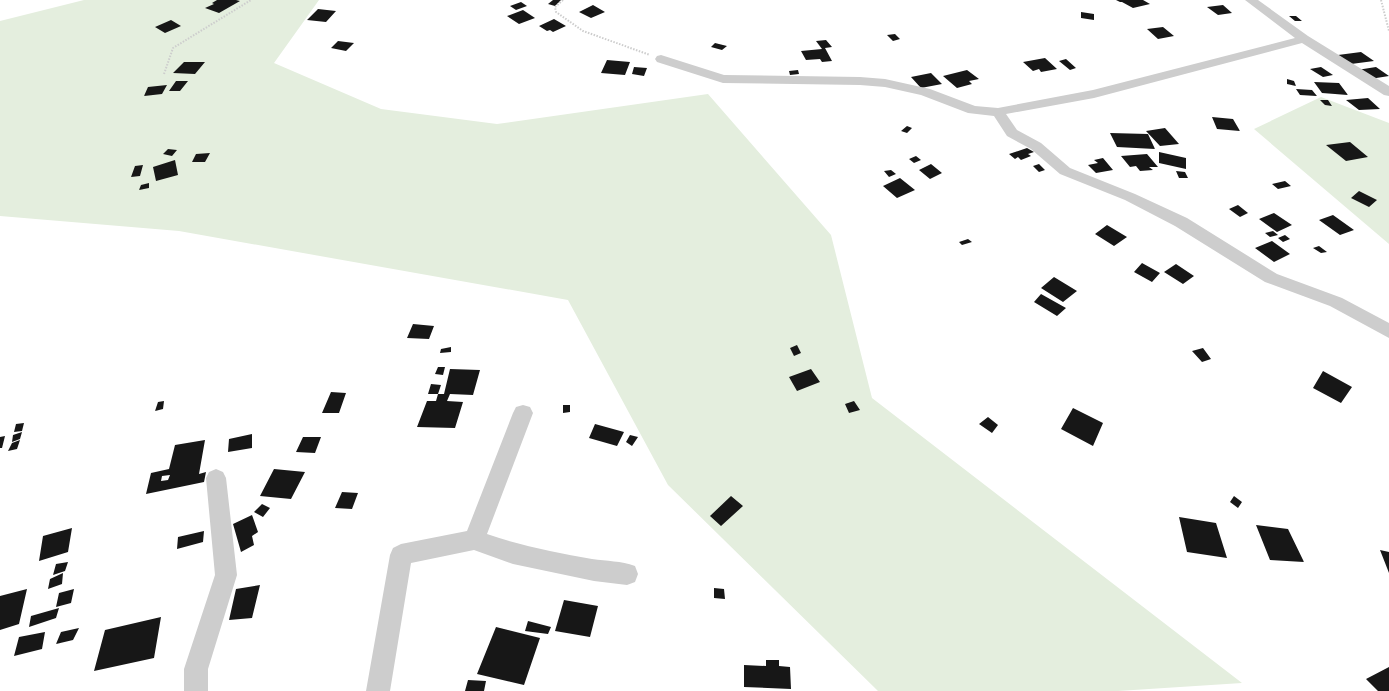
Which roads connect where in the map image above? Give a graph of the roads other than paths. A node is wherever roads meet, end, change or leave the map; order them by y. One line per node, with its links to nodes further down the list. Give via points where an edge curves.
1 (1251, 0): 2 (street)
2 (1304, 39): 4 (street); 5 (street, via 1094,94)
3 (661, 59): 5 (street, via 723,79 885,83 925,92 973,110)
4 (1389, 92)
5 (998, 112): 6 (street, via 1012,134 1036,146 1065,171 1181,222 1271,278 1336,302)
6 (1389, 331)
7 (523, 414): 9 (street)
8 (216, 478): 12 (street, via 226,575 196,669)
9 (474, 540): 10 (street, via 513,554); 11 (street, via 401,555)
10 (627, 574)
11 (375, 690)
12 (196, 691)

